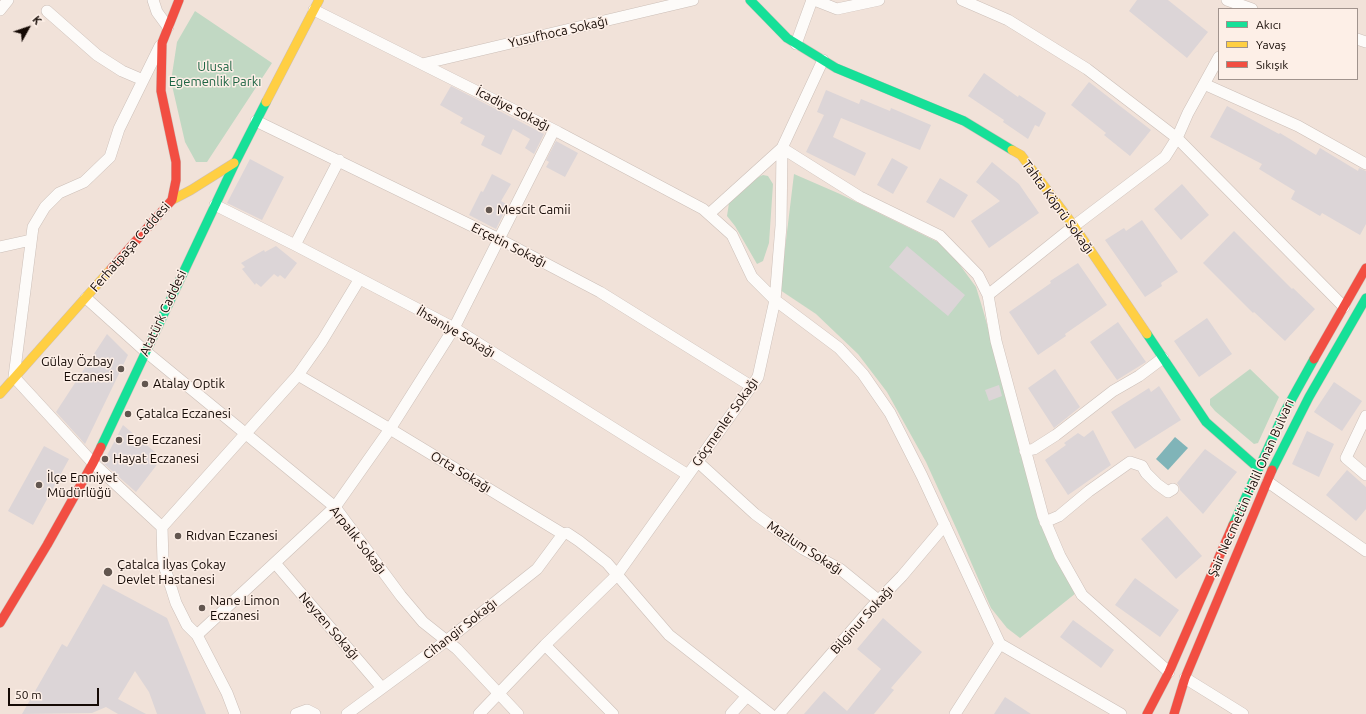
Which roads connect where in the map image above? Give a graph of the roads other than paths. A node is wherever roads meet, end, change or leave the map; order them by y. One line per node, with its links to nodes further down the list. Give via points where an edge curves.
1 (8, 0): 12 (street)
2 (153, 0): 14 (street, via 157,12)
3 (179, 0): 14 (main road, Ferhatpaşa Caddesi)
4 (693, 0): 19 (street, Yusufhoca Sokağı)
5 (750, 0): 16 (main road, Tahta Köprü Sokağı)
6 (813, 0): 7 (street, via 837,9); 16 (street)
7 (879, 0)
8 (962, 0): 24 (street, via 1008,20 1087,69)
9 (1227, 0): 11 (street)
10 (317, 5): 19 (street, İcadiye Sokağı); 22 (main road, Atatürk Caddesi)
11 (1248, 6)
12 (0, 10)
13 (47, 11): 20 (street, via 97,55 122,71)
14 (168, 27): 15 (main road, Ferhatpaşa Caddesi)
15 (162, 43): 20 (street); 29 (main road, Ferhatpaşa Caddesi, via 161,91 176,162)
16 (796, 44): 18 (main road, Tahta Köprü Sokağı)
17 (1218, 59): 21 (street)
18 (823, 60): 25 (street, Göçmenler Sokağı); 32 (main road, Tahta Köprü Sokağı, via 836,68 964,121 1021,154)
19 (422, 64): 23 (street, İcadiye Sokağı)
20 (143, 80): 34 (street, via 119,129 110,157 84,182 59,193 45,207 33,227)
21 (1204, 84): 24 (street); 28 (street, via 1298,126)
22 (256, 121): 26 (street, Erçetin Sokağı); 27 (main road, Atatürk Caddesi)
23 (554, 130): 31 (street, İcadiye Sokağı); 33 (street)
24 (1178, 138): 32 (street, via 1165,158); 43 (street)
25 (782, 148): 31 (street); 39 (street, via 860,197 940,236 978,275); 42 (street, Göçmenler Sokağı, via 781,226)
26 (339, 160): 33 (street, Erçetin Sokağı); 35 (street)
27 (235, 163): 29 (main road); 30 (main road, Atatürk Caddesi)
28 (1366, 164)
29 (172, 200): 40 (main road, Ferhatpaşa Caddesi)
30 (215, 205): 35 (street, İhsaniye Sokağı); 45 (main road, Atatürk Caddesi)
31 (709, 214): 42 (street, İcadiye Sokağı, via 732,235 752,277)
32 (1074, 226): 39 (street); 46 (main road, Tahta Köprü Sokağı)
33 (499, 239): 44 (street); 49 (street, Erçetin Sokağı, via 600,292)
34 (31, 240): 36 (street); 48 (street)
35 (295, 245): 38 (street, İhsaniye Sokağı)
36 (0, 247)
37 (1366, 268): 43 (main road, Şair Necmettin Halil Onan Bulvarı)
38 (359, 280): 44 (street, İhsaniye Sokağı); 47 (street)
39 (988, 295): 54 (street, via 996,341)
40 (86, 298): 45 (street, Arpalık Sokağı); 48 (main road, Ferhatpaşa Caddesi)
41 (1366, 298): 60 (main road, Şair Necmettin Halil Onan Bulvarı, via 1312,391)
42 (775, 300): 49 (street, Göçmenler Sokağı, via 758,377); 64 (street, İcadiye Sokağı, via 839,348 864,374 890,413)
43 (1344, 306): 57 (main road, Şair Necmettin Halil Onan Bulvarı, via 1284,413)
44 (454, 328): 52 (street); 58 (street, İhsaniye Sokağı)
45 (145, 351): 53 (street, Arpalık Sokağı); 56 (main road, Atatürk Caddesi)
46 (1163, 358): 54 (street, via 1034,449); 57 (main road, Tahta Köprü Sokağı, via 1206,422)
47 (298, 375): 52 (street, Orta Sokağı); 53 (street)
48 (14, 377): 50 (main road, Ferhatpaşa Caddesi); 56 (street)
49 (751, 386): 55 (street, Göçmenler Sokağı)
50 (0, 394)
51 (1366, 416): 59 (street, via 1346,458)
52 (390, 429): 62 (street); 66 (street, Orta Sokağı)
53 (246, 434): 62 (street, Arpalık Sokağı); 65 (street)
54 (1025, 451): 63 (street)
55 (698, 462): 58 (street, Göçmenler Sokağı); 70 (street, Mazlum Sokağı, via 755,514 803,549 840,569)
56 (93, 463): 65 (street); 71 (main road, Atatürk Caddesi)
57 (1258, 468): 76 (main road, Şair Necmettin Halil Onan Bulvarı)
58 (688, 475): 69 (street, Göçmenler Sokağı)
59 (1366, 475)
60 (1268, 482): 67 (street); 77 (main road, Şair Necmettin Halil Onan Bulvarı)
61 (1173, 489): 63 (street, via 1168,492 1146,473 1142,466 1130,462 1059,516)
62 (335, 507): 68 (street); 73 (street, Arpalık Sokağı, via 411,608)
63 (1045, 522): 76 (street, via 1082,595)
64 (945, 526): 70 (street, Bilginur Sokağı); 74 (street, İcadiye Sokağı)
65 (162, 527): 72 (street, via 163,562 179,608 187,625)
66 (563, 534): 69 (street, Orta Sokağı, via 567,533 607,563); 73 (street, Cihangir Sokağı, via 537,569)
67 (1366, 551)
68 (275, 563): 72 (street); 78 (street, Neyzen Sokağı)
69 (616, 576): 75 (street, Göçmenler Sokağı); 80 (street, via 669,635)
70 (878, 600): 90 (street, Bilginur Sokağı)
71 (0, 623)
72 (197, 635): 81 (street)
73 (446, 641): 78 (street, Cihangir Sokağı); 79 (street, Arpalık Sokağı, via 457,649)
74 (1000, 644): 91 (street); 92 (street)
75 (545, 645): 79 (street, Göçmenler Sokağı); 87 (street)
76 (1169, 672): 93 (main road, Şair Necmettin Halil Onan Bulvarı)
77 (1185, 678): 94 (main road, Şair Necmettin Halil Onan Bulvarı); 95 (street)
78 (382, 688): 84 (street, Cihangir Sokağı)
79 (498, 694): 85 (street, Göçmenler Sokağı); 86 (street, Arpalık Sokağı)
80 (747, 696): 88 (street); 89 (street)
81 (235, 714)
82 (296, 714): 83 (street, via 307,710)
83 (315, 714)
84 (347, 714)
85 (479, 714)
86 (518, 714)
87 (613, 714)
88 (731, 714)
89 (770, 714)
90 (779, 714)
91 (955, 714)
92 (1121, 714)
93 (1147, 714)
94 (1174, 714)
95 (1243, 714)

